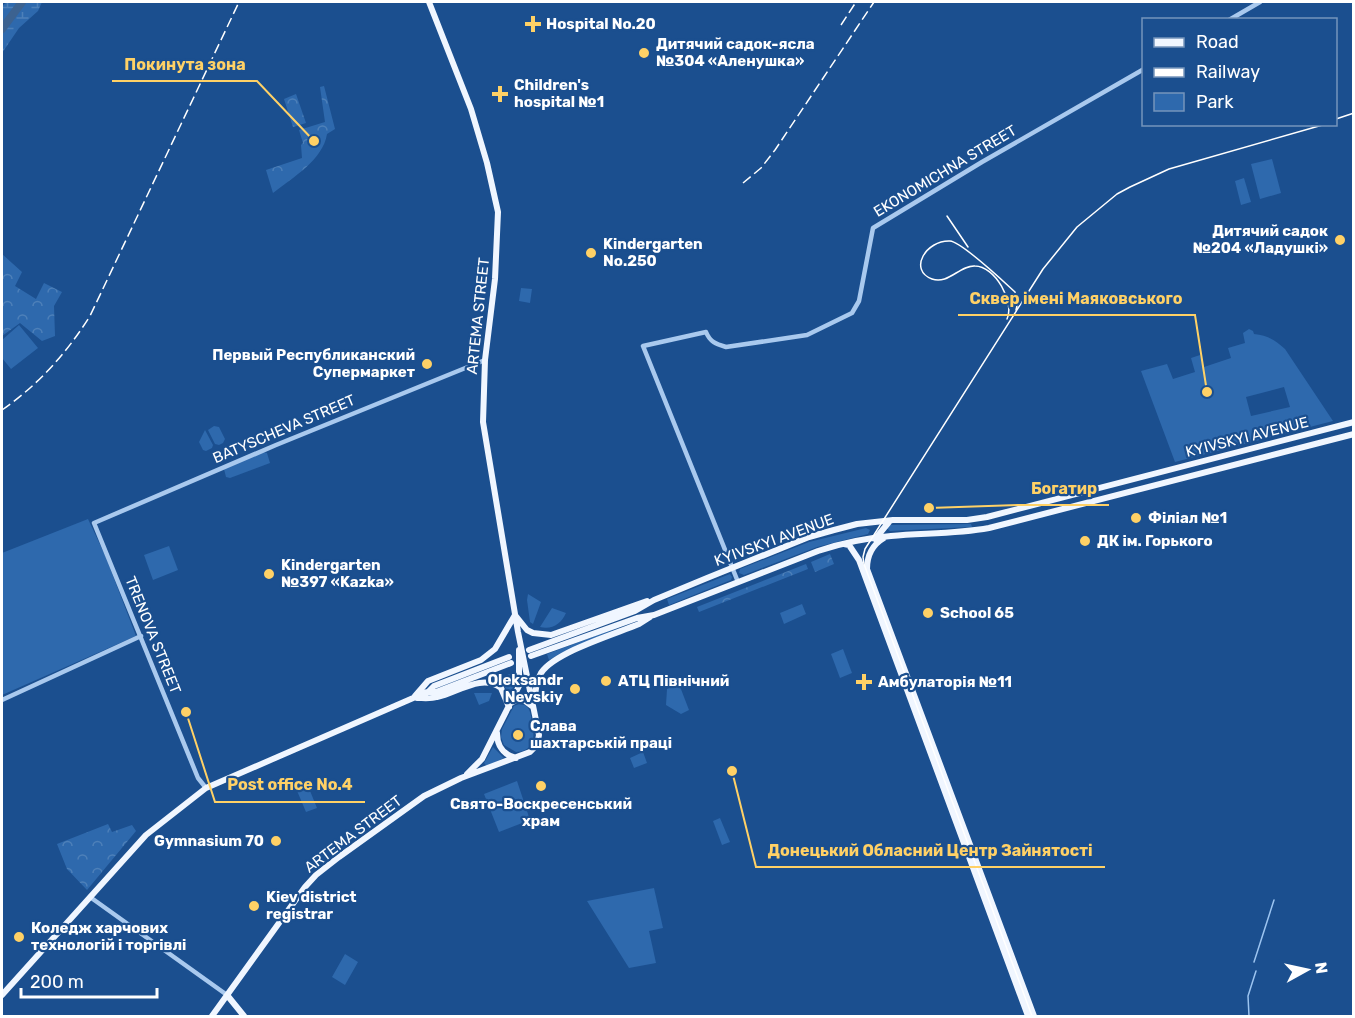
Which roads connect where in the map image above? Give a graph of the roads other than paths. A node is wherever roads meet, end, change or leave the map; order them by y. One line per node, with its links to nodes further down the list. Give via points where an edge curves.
1 (427, 2): 5 (main road, ARTEMA STREET, via 471,109 498,212)
2 (1260, 2): 3 (street)
3 (1232, 18)
4 (1142, 70): 17 (street, EKONOMICHNA STREET, via 873,228 859,301 852,313 807,335 726,347 709,339 706,332 643,346)
5 (485, 360): 11 (street, BATYSCHEVA STREET); 21 (main road, ARTEMA STREET, via 483,422)
6 (1353, 422): 8 (main road, KYIVSKYI AVENUE)
7 (1353, 434): 12 (main road, KYIVSKYI AVENUE)
8 (987, 517): 9 (main road, KYIVSKYI AVENUE); 12 (main road, via 982,525)
9 (975, 519): 10 (main road, KYIVSKYI AVENUE); 13 (main road)
10 (892, 520): 15 (main road); 17 (main road, KYIVSKYI AVENUE, via 857,524 809,537)
11 (94, 523): 24 (street, TRENOVA STREET)
12 (989, 528): 13 (main road, KYIVSKYI AVENUE)
13 (972, 531): 14 (main road, KYIVSKYI AVENUE)
14 (886, 536): 15 (main road, KYIVSKYI AVENUE); 43 (main road, via 870,552 867,569)
15 (876, 537): 16 (main road, KYIVSKYI AVENUE); 18 (main road, via 868,549)
16 (841, 544): 18 (main road, via 849,545); 19 (main road, KYIVSKYI AVENUE)
17 (733, 567): 19 (street); 20 (main road, KYIVSKYI AVENUE)
18 (863, 573): 42 (main road)
19 (738, 582): 22 (main road, KYIVSKYI AVENUE)
20 (654, 600): 21 (main road, via 551,635 527,630); 22 (main road, KYIVSKYI AVENUE, via 634,612 530,653)
21 (515, 615): 23 (main road, ARTEMA STREET); 27 (main road, via 495,649 481,660 428,681)
22 (654, 615): 32 (main road, via 553,661 539,678)
23 (518, 632): 30 (main road, ARTEMA STREET, via 519,686); 31 (main road, ARTEMA STREET)
24 (141, 636): 29 (street); 36 (street, TRENOVA STREET, via 198,778)
25 (510, 660): 26 (main road, via 434,686)
26 (427, 692): 27 (main road); 28 (main road)
27 (414, 698): 28 (main road); 36 (main road)
28 (435, 698): 30 (main road, via 489,682 501,688)
29 (2, 700)
30 (510, 705): 31 (main road, via 524,700); 33 (main road, ARTEMA STREET)
31 (532, 707): 32 (main road, ARTEMA STREET)
32 (535, 719): 34 (main road, ARTEMA STREET, via 537,745)
33 (497, 732): 34 (main road, via 503,752); 35 (main road, ARTEMA STREET, via 482,759)
34 (517, 758): 35 (main road, ARTEMA STREET)
35 (461, 778): 39 (main road, ARTEMA STREET, via 424,796 316,875)
36 (206, 788): 37 (main road, via 147,835)
37 (90, 897): 38 (main road); 39 (street)
38 (2, 995)
39 (227, 995): 40 (main road, ARTEMA STREET); 41 (main road)
40 (212, 1017)
41 (244, 1017)
42 (1028, 1017)
43 (1034, 1017)

